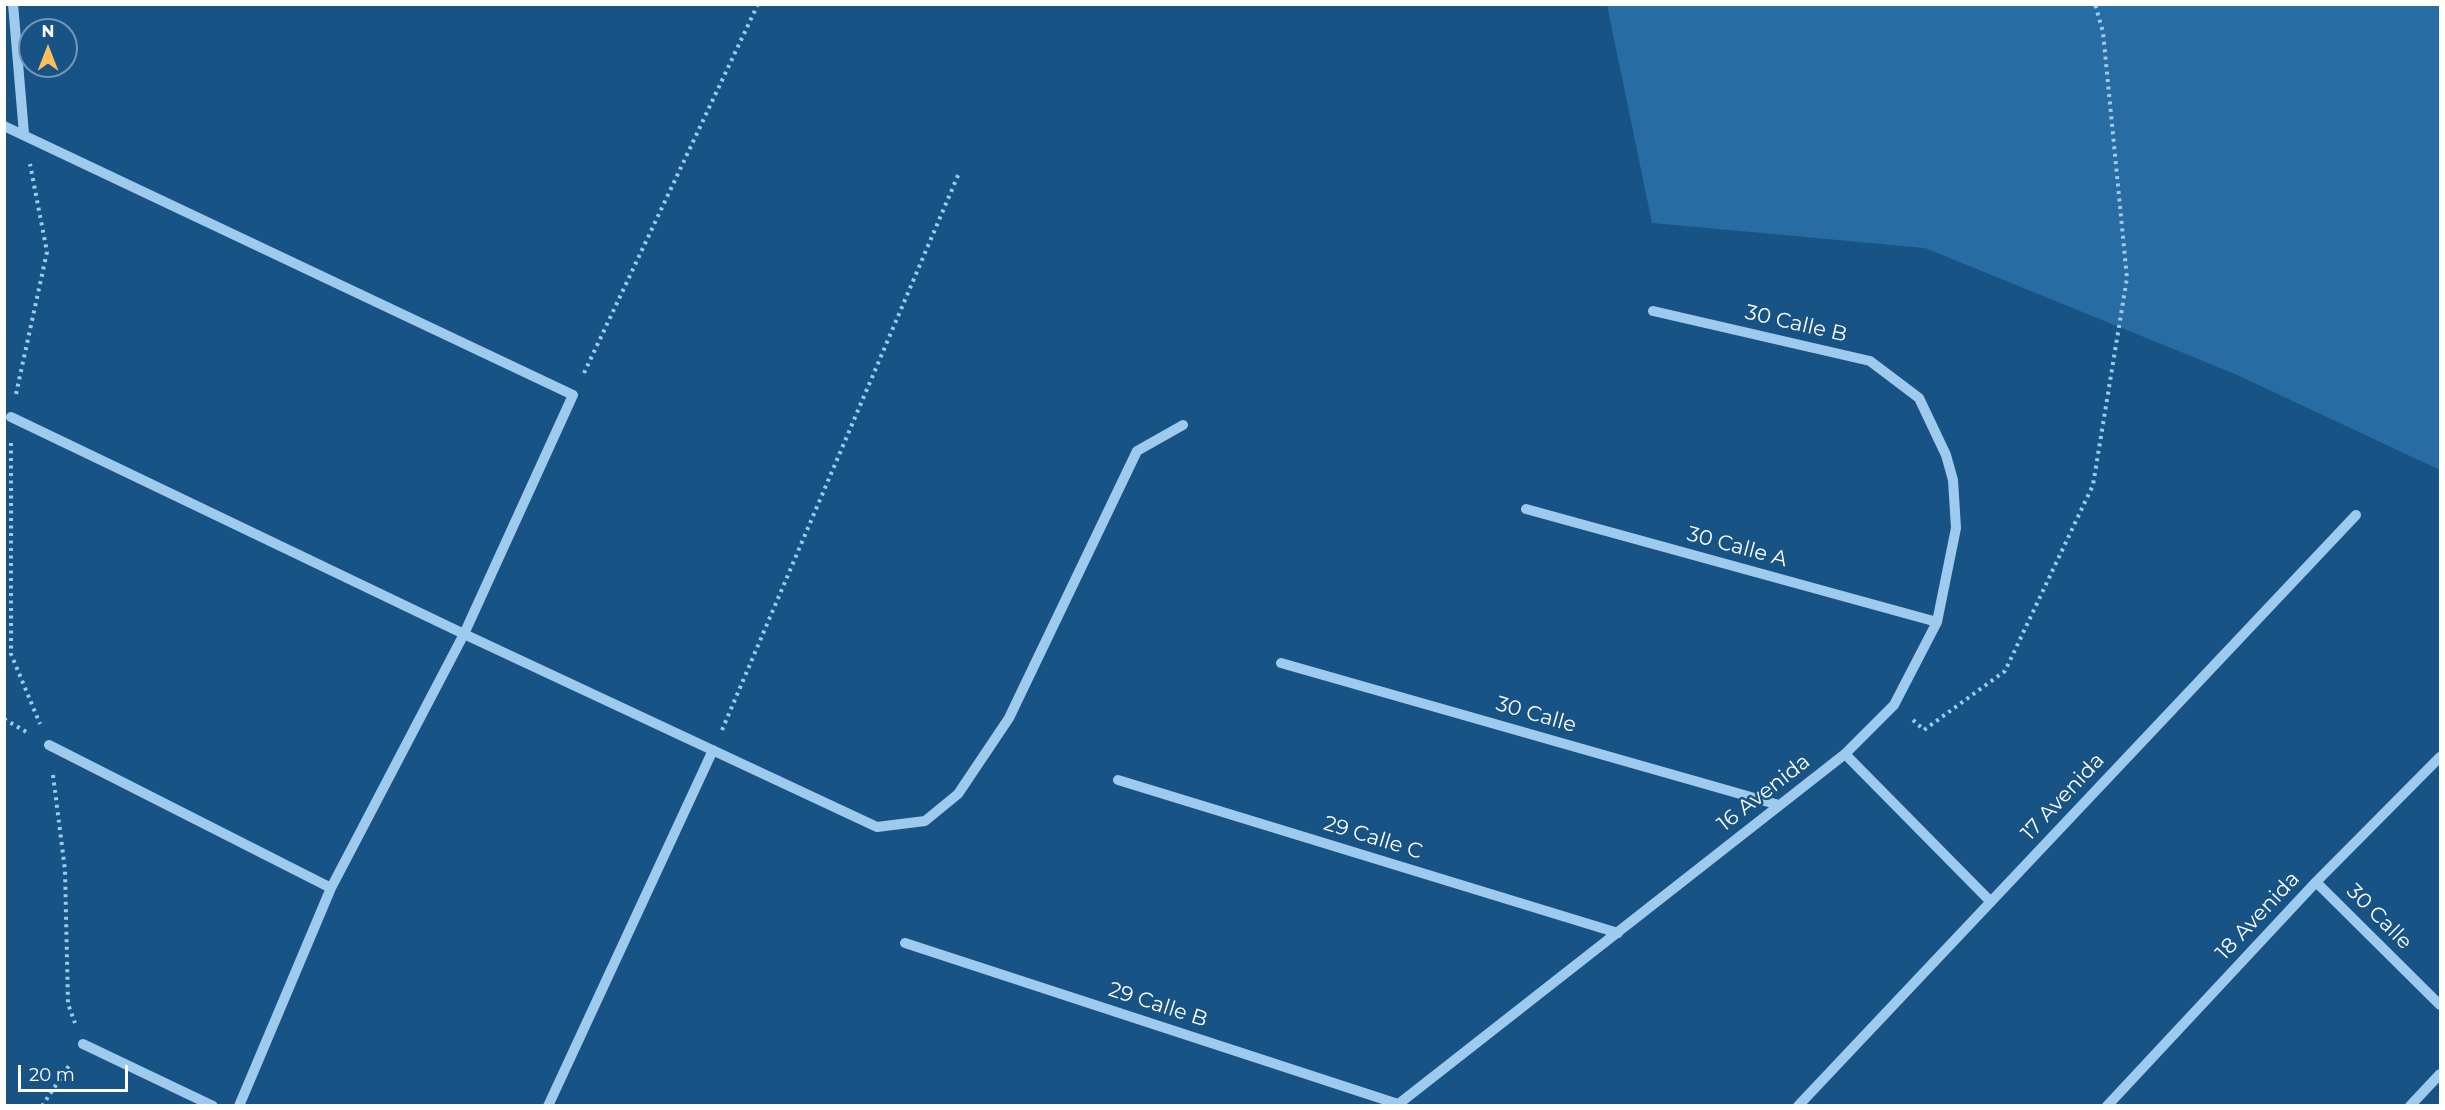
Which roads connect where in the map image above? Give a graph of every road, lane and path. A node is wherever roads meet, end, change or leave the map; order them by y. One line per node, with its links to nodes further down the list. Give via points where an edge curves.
1 (13, 4): 5 (street)
2 (758, 4): 8 (path)
3 (2095, 4): 17 (path, via 2103,32 2127,278 2093,485 2005,671)
4 (4, 126): 5 (street)
5 (24, 134): 8 (street); 10 (path, via 47,252)
6 (959, 173): 19 (path)
7 (1653, 310): 9 (street, 30 Calle B, via 1870,362)
8 (573, 395): 15 (street)
9 (1918, 398): 14 (street, 16 Avenida, via 1946,455 1956,505 1953,552)
10 (11, 417): 15 (street); 18 (path, via 11,654)
11 (1183, 424): 19 (street, via 1137,451 1009,718 958,794 925,821 877,826)
12 (1526, 509): 14 (street, 30 Calle A)
13 (2356, 515): 26 (street, 17 Avenida)
14 (1937, 622): 20 (street, 16 Avenida, via 1894,705)
15 (464, 634): 19 (street); 25 (street)
16 (1281, 663): 23 (street, 30 Calle)
17 (1924, 729)
18 (49, 745): 25 (street); 30 (path, via 65,870 68,1004)
19 (713, 750): 36 (street)
20 (1845, 754): 23 (street, 16 Avenida); 26 (street)
21 (2440, 757): 24 (street, 18 Avenida)
22 (1118, 780): 27 (street, 29 Calle C)
23 (1779, 805): 27 (street, 16 Avenida)
24 (2316, 882): 29 (street, 30 Calle); 38 (street, 18 Avenida)
25 (331, 888): 35 (street)
26 (1990, 902): 37 (street, 17 Avenida)
27 (1617, 933): 32 (street, 16 Avenida)
28 (905, 943): 32 (street, 29 Calle B)
29 (2440, 1005)
30 (83, 1044): 33 (path); 34 (street)
31 (2440, 1074): 39 (street)
32 (1397, 1105)
33 (42, 1106)
34 (213, 1106)
35 (239, 1106)
36 (548, 1106)
37 (1798, 1106)
38 (2107, 1106)
39 (2410, 1106)

